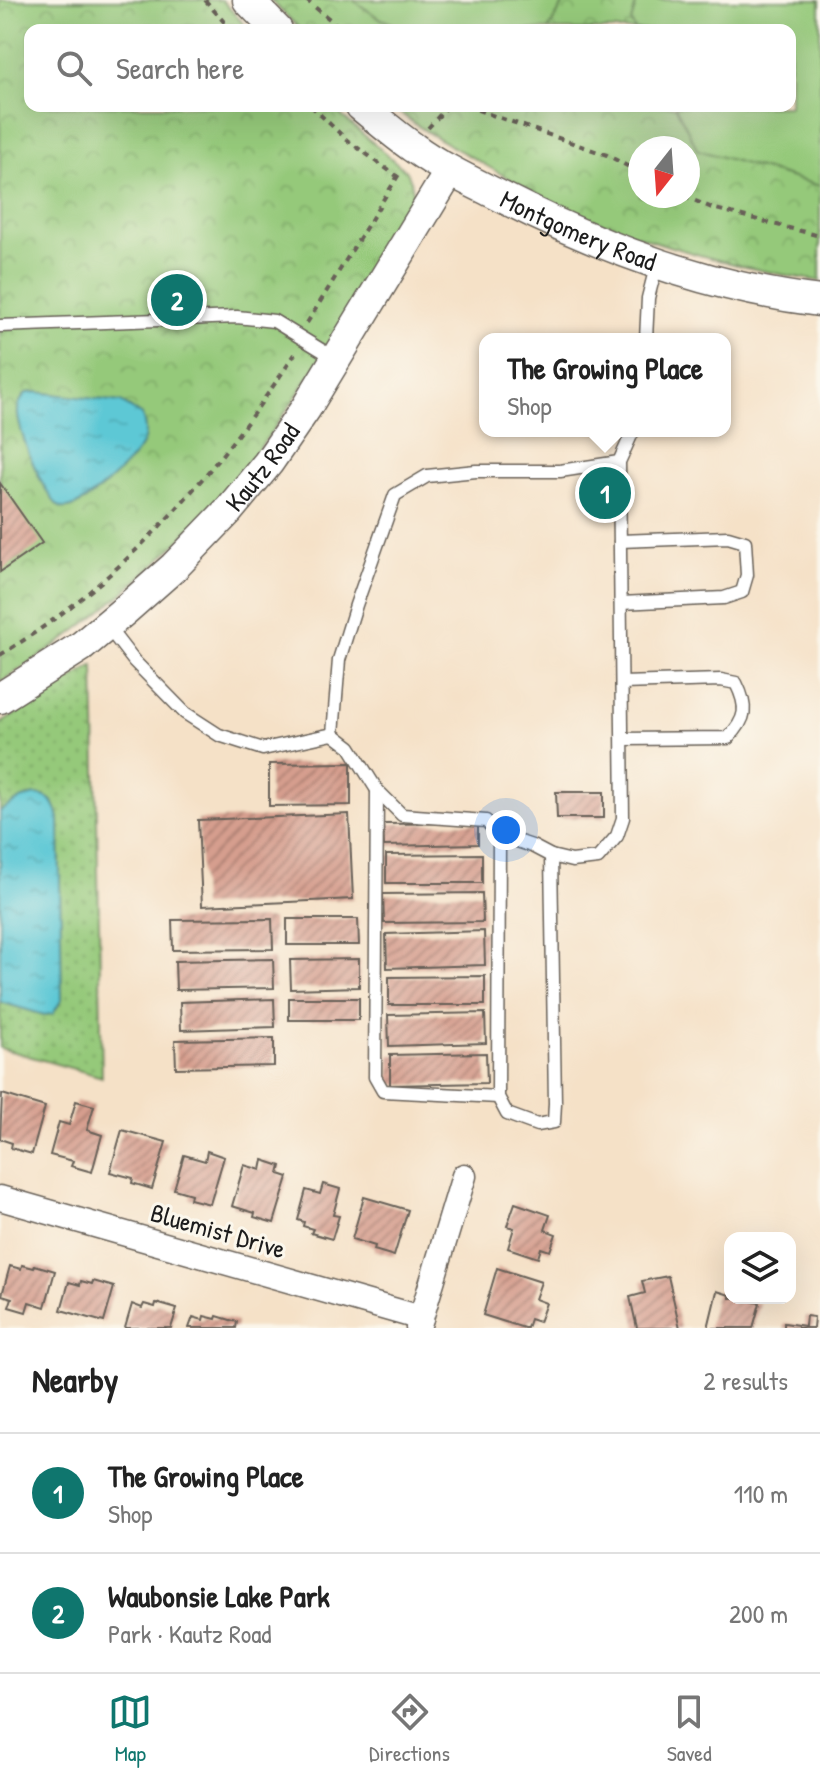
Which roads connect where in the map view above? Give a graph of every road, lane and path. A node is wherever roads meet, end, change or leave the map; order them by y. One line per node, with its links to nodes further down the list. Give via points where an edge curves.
1 (205, 0): 4 (path)
2 (248, 0): 5 (street)
3 (306, 0): 6 (path)
4 (226, 24)
5 (271, 24)
6 (336, 24)
7 (317, 112): 15 (path)
8 (369, 112): 14 (street, Montgomery Road)
9 (442, 112): 11 (path)
10 (483, 112): 12 (path)
11 (426, 130)
12 (628, 166)
13 (403, 168): 15 (path)
14 (450, 171): 18 (street, Montgomery Road, via 547,220); 23 (street, Kautz Road)
15 (398, 177): 22 (path)
16 (700, 203): 17 (path)
17 (820, 236)
18 (657, 263): 19 (street, Montgomery Road, via 732,287); 21 (lane)
19 (820, 301)
20 (0, 326): 22 (lane, via 237,317 274,321)
21 (646, 333)
22 (301, 338): 23 (lane); 29 (path, via 241,433 159,529 108,576)
23 (336, 359): 28 (street, Kautz Road, via 276,452 229,510)
24 (630, 437): 25 (lane)
25 (619, 462): 26 (lane); 32 (lane, via 560,471 427,476 395,495 339,660)
26 (620, 541): 27 (lane); 27 (lane, via 728,537 745,542 747,575 742,592 724,598)
27 (621, 603): 30 (lane)
28 (107, 626): 31 (street, Kautz Road); 32 (lane, via 185,713 219,735 263,749)
29 (0, 655)
30 (622, 683): 33 (lane); 33 (lane, via 721,680 736,683 745,701 739,727 728,738)
31 (0, 698)
32 (333, 734): 34 (lane, via 350,747)
33 (624, 739): 36 (lane, via 623,818 617,836 598,858 572,861)
34 (377, 790): 35 (lane, via 402,815 486,821); 37 (lane, via 375,1077 383,1091)
35 (499, 835): 36 (lane); 37 (lane)
36 (551, 856): 37 (lane, via 554,1122 537,1125 507,1114)
37 (498, 1097)
38 (464, 1176): 40 (street)
39 (0, 1198): 40 (street, Bluemist Drive)
40 (419, 1323)

